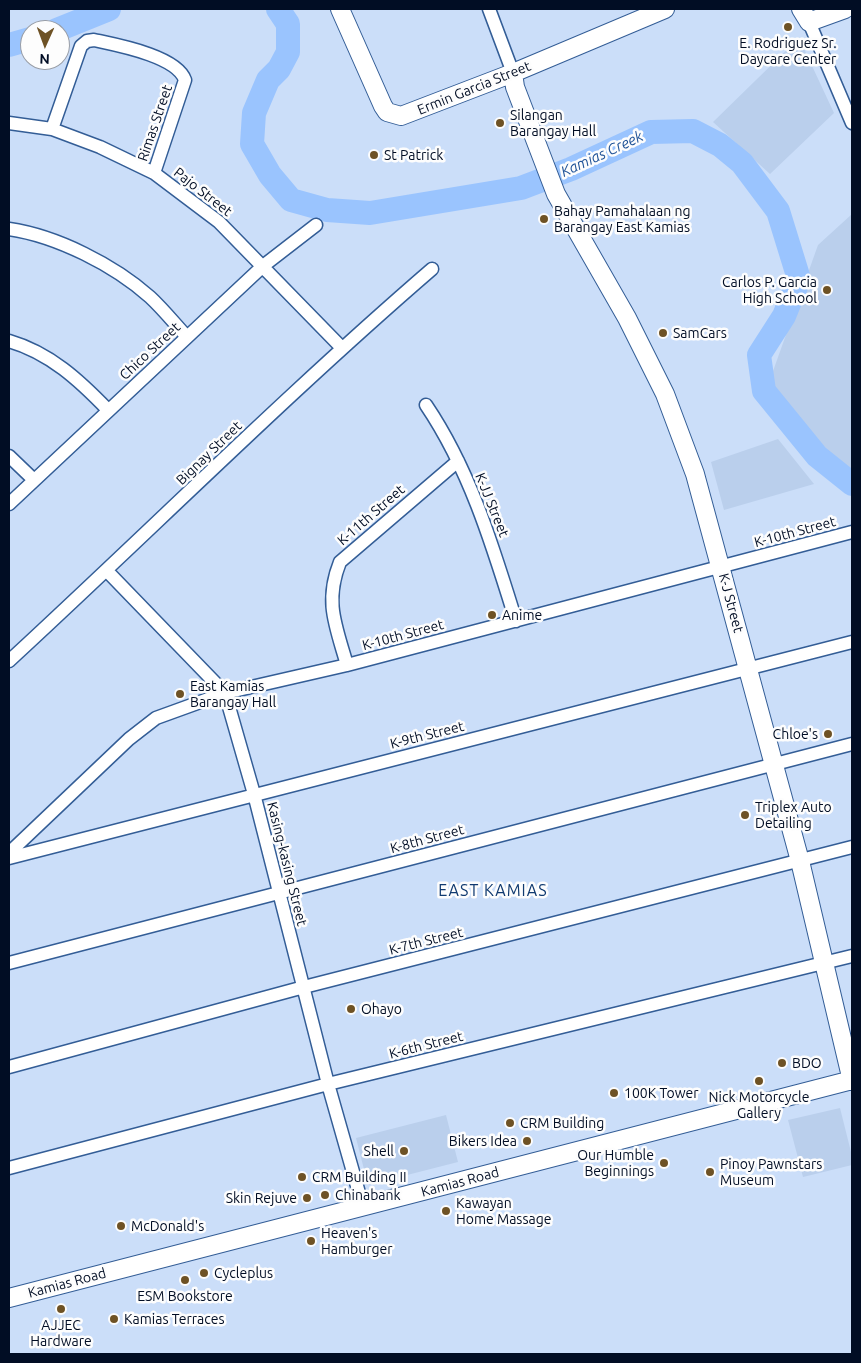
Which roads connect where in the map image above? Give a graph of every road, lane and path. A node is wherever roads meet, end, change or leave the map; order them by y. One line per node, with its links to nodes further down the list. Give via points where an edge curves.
1 (340, 9): 6 (street, Ermin Garcia Street, via 383,106 393,115 410,114)
2 (489, 9): 6 (street)
3 (845, 9): 5 (street)
4 (654, 11): 6 (street, Ermin Garcia Street)
5 (805, 16): 7 (street)
6 (513, 73): 25 (street, K-J Street, via 515,87 556,194 627,318 671,407 695,474)
7 (852, 123)
8 (9, 124): 9 (street, Pajo Street)
9 (52, 130): 10 (street, Pajo Street, via 100,147); 10 (street, Rimas Street, via 81,46 94,40 144,51 178,69 185,80)
10 (154, 173): 13 (street, Pajo Street, via 218,222)
11 (316, 225): 13 (street, Chico Street)
12 (9, 229): 15 (street, via 65,246 112,269 150,298)
13 (263, 266): 15 (street, Chico Street); 17 (street, Pajo Street)
14 (432, 269): 17 (street, Bignay Street)
15 (187, 337): 19 (street, Chico Street)
16 (9, 341): 19 (street, via 54,361 82,383)
17 (341, 347): 26 (street, Bignay Street)
18 (426, 405): 21 (street, K-JJ Street)
19 (108, 410): 22 (street, Chico Street)
20 (9, 456): 22 (street)
21 (458, 460): 27 (street, K-JJ Street, via 491,539); 30 (street, K-11th Street, via 340,562 332,581 331,598)
22 (34, 480): 23 (street, Chico Street)
23 (9, 504)
24 (852, 532): 25 (street, K-10th Street)
25 (721, 567): 27 (street, K-10th Street); 31 (street, K-J Street)
26 (107, 571): 29 (street, Bignay Street); 32 (street, Kasing-kasing Street)
27 (516, 621): 30 (street, K-10th Street)
28 (852, 642): 31 (street, K-9th Street)
29 (9, 661)
30 (347, 665): 32 (street, K-10th Street)
31 (748, 669): 34 (street, K-J Street); 35 (street, K-9th Street)
32 (225, 694): 35 (street, Kasing-kasing Street); 37 (street, K-10th Street, via 156,718)
33 (852, 744): 34 (street, K-8th Street)
34 (774, 764): 39 (street, K-J Street); 40 (street, K-8th Street)
35 (254, 794): 38 (street, K-9th Street); 40 (street, Kasing-kasing Street)
36 (852, 847): 39 (street, K-7th Street)
37 (9, 853)
38 (9, 858)
39 (800, 861): 43 (street, K-J Street); 44 (street, K-7th Street)
40 (278, 894): 42 (street, K-8th Street); 44 (street, Kasing-kasing Street)
41 (852, 956): 43 (street, K-6th Street)
42 (9, 963)
43 (825, 964): 46 (street, K-J Street); 47 (street, K-6th Street)
44 (304, 987): 45 (street, K-7th Street); 47 (street, Kasing-kasing Street)
45 (9, 1067)
46 (852, 1080): 49 (street, Kamias Road)
47 (328, 1084): 48 (street, K-6th Street); 49 (street, Kasing-kasing Street)
48 (9, 1168)
49 (362, 1207): 50 (street, Kamias Road)
50 (9, 1298)

